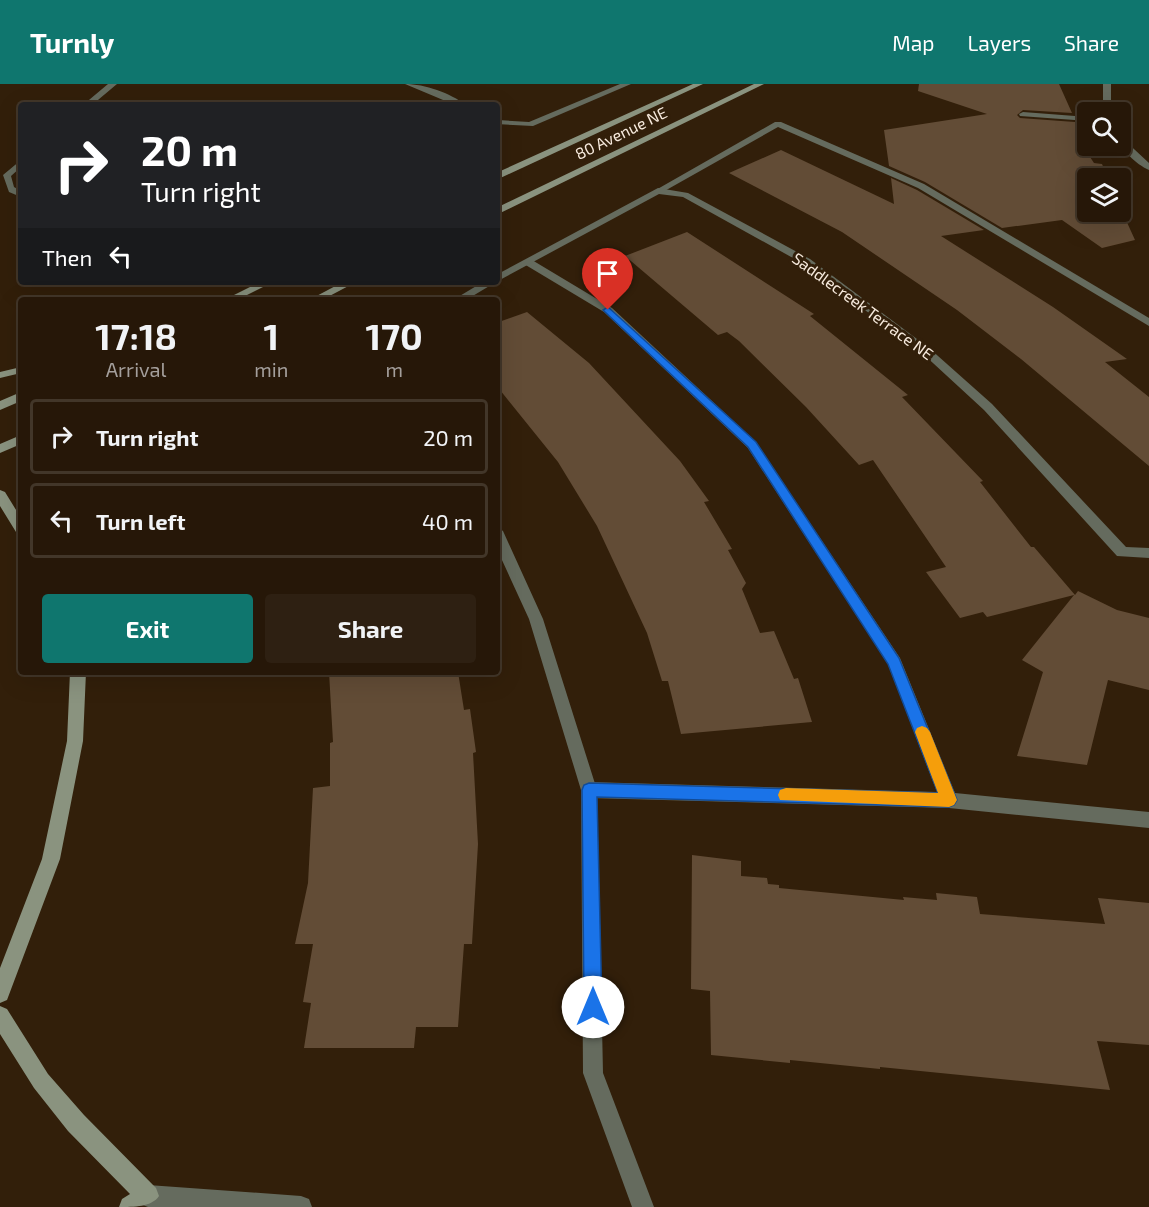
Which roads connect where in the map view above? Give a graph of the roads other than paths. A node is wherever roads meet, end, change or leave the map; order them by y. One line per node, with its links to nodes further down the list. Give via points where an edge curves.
1 (113, 84): 7 (street)
2 (409, 84): 8 (street)
3 (627, 84): 12 (street, via 530,124)
4 (699, 84): 16 (main road, 80 Avenue NE)
5 (760, 84): 19 (main road, 80 Avenue NE)
6 (1107, 84): 9 (street)
7 (91, 102)
8 (455, 102)
9 (1107, 102)
10 (1023, 114): 11 (street)
11 (1077, 118)
12 (500, 122)
13 (1131, 152): 15 (street)
14 (18, 165): 18 (street, via 7,175 8,185)
15 (1149, 167)
16 (500, 175)
17 (658, 191): 20 (street); 28 (street, via 778,124 921,186); 38 (street, Saddlecreek Terrace NE, via 685,195 806,261 925,350 988,407 1122,552)
18 (18, 194)
19 (500, 210)
20 (528, 262): 21 (street); 41 (street, via 608,310 752,445 895,662)
21 (500, 277)
22 (262, 285): 25 (main road)
23 (345, 285): 26 (main road)
24 (486, 285): 27 (street)
25 (236, 297)
26 (320, 297)
27 (464, 297)
28 (1149, 323)
29 (18, 371): 30 (main road)
30 (0, 375)
31 (18, 397): 32 (main road)
32 (0, 406)
33 (18, 440): 34 (main road)
34 (0, 449)
35 (0, 495): 36 (main road)
36 (18, 524)
37 (500, 540): 40 (street, via 536,619)
38 (1149, 553)
39 (78, 675): 43 (main road, via 75,741 51,859)
40 (589, 790): 41 (street); 47 (street, via 593,1073)
41 (949, 800): 42 (street)
42 (1149, 820)
43 (0, 993)
44 (0, 1016): 45 (main road, via 40,1081)
45 (139, 1202): 46 (street)
46 (301, 1207)
47 (643, 1207)

